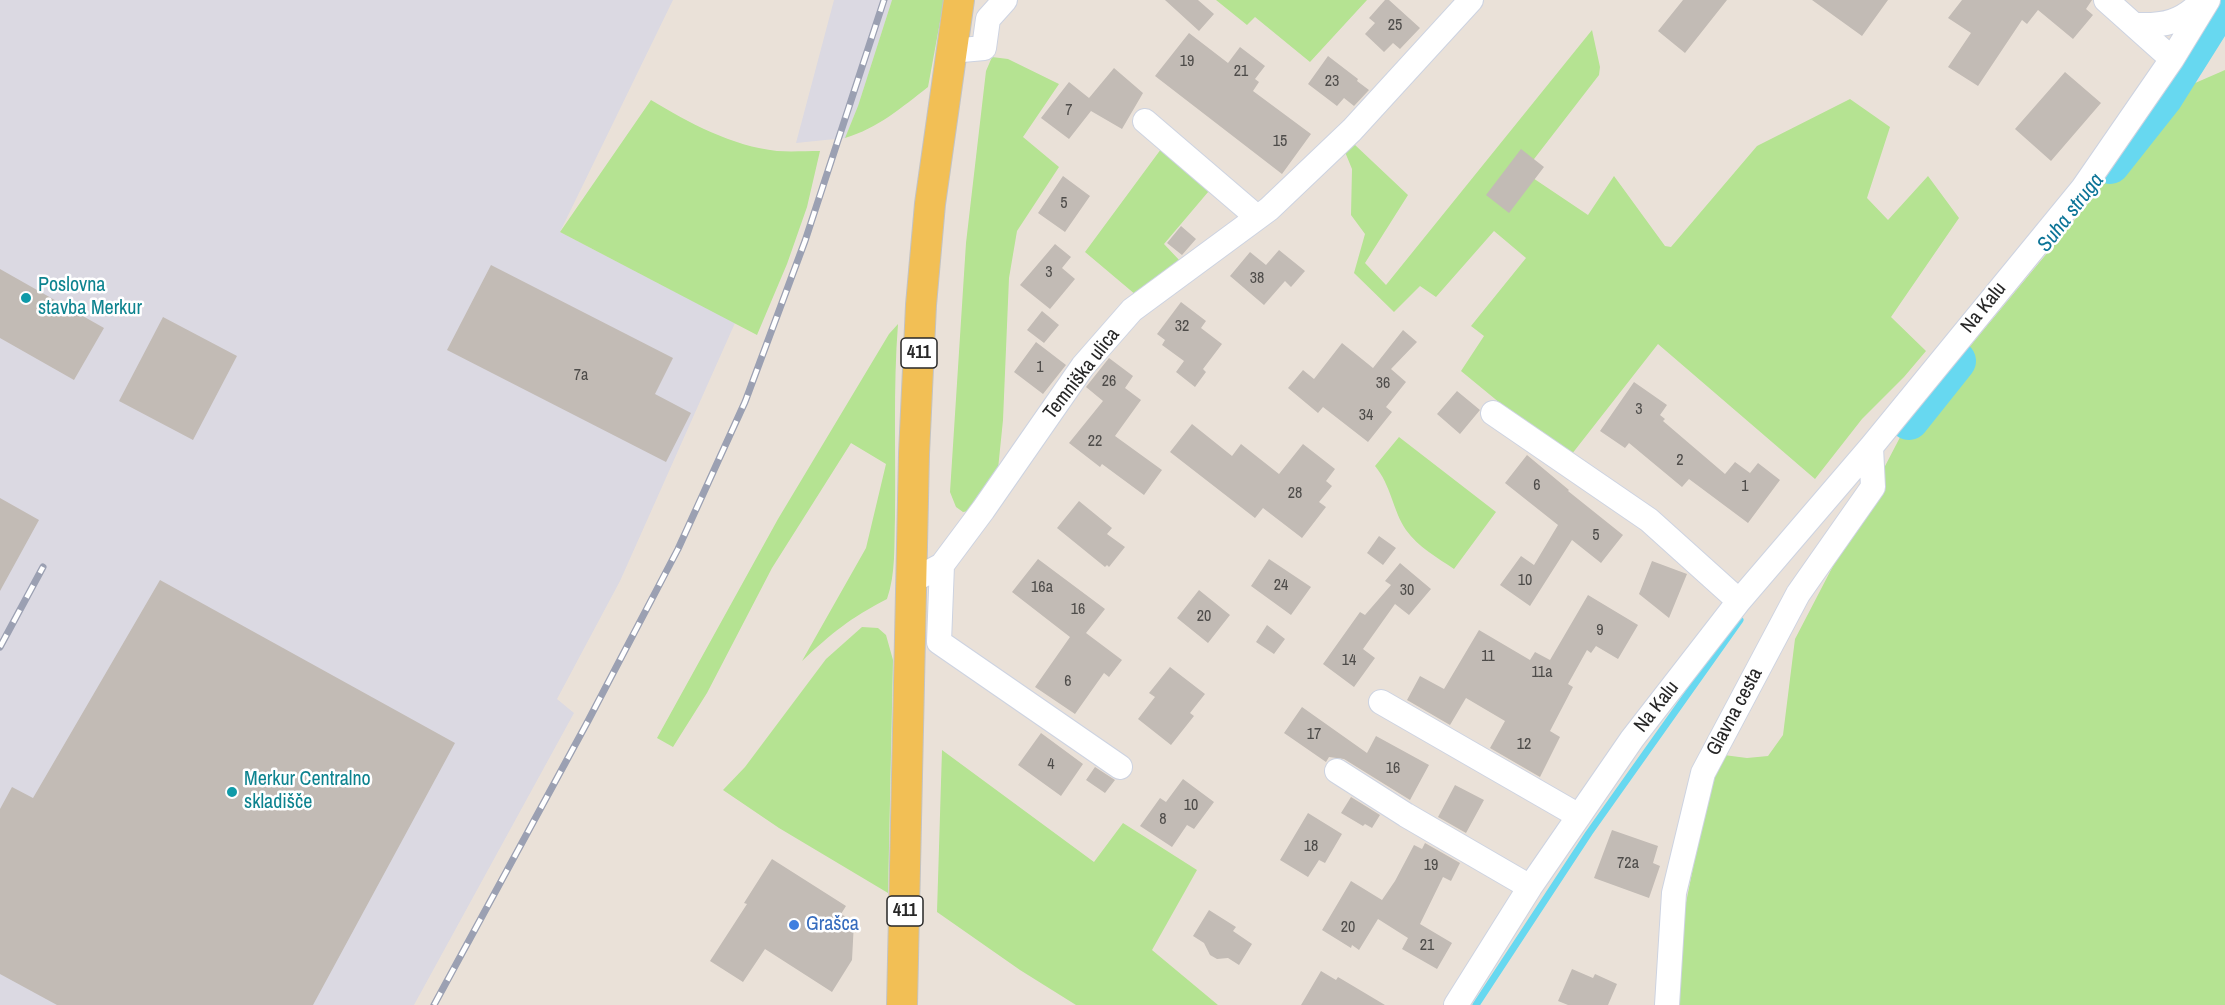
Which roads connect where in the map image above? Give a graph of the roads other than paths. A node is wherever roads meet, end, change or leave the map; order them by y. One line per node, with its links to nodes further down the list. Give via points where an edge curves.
1 (958, 0): 8 (main road, 411)
2 (1005, 0): 8 (street, via 988,19 984,48)
3 (1471, 0): 11 (street, Temniška ulica, via 1352,130)
4 (2106, 0): 7 (street)
5 (2203, 0): 7 (street, via 2191,13 2171,23)
6 (2208, 0): 9 (street, Na Kalu)
7 (2137, 25): 9 (street)
8 (951, 51): 15 (main road, 411, via 921,305)
9 (2172, 59): 13 (street, Na Kalu, via 2083,188)
10 (1145, 121): 11 (street)
11 (1257, 217): 14 (street, Temniška ulica, via 1132,310 1083,366)
12 (1493, 413): 16 (street, via 1649,520)
13 (1871, 447): 16 (street, Na Kalu); 24 (street, Glavna cesta, via 1873,487 1798,594 1703,773 1674,893)
14 (942, 565): 15 (street); 18 (street, via 939,642)
15 (912, 581): 22 (main road, 411)
16 (1739, 601): 20 (street, Na Kalu, via 1632,739)
17 (1381, 702): 20 (street)
18 (1120, 767)
19 (1337, 771): 21 (street)
20 (1579, 816): 21 (street, Na Kalu)
21 (1530, 887): 23 (street, Na Kalu)
22 (902, 1005)
23 (1456, 1005)
24 (1667, 1005)

